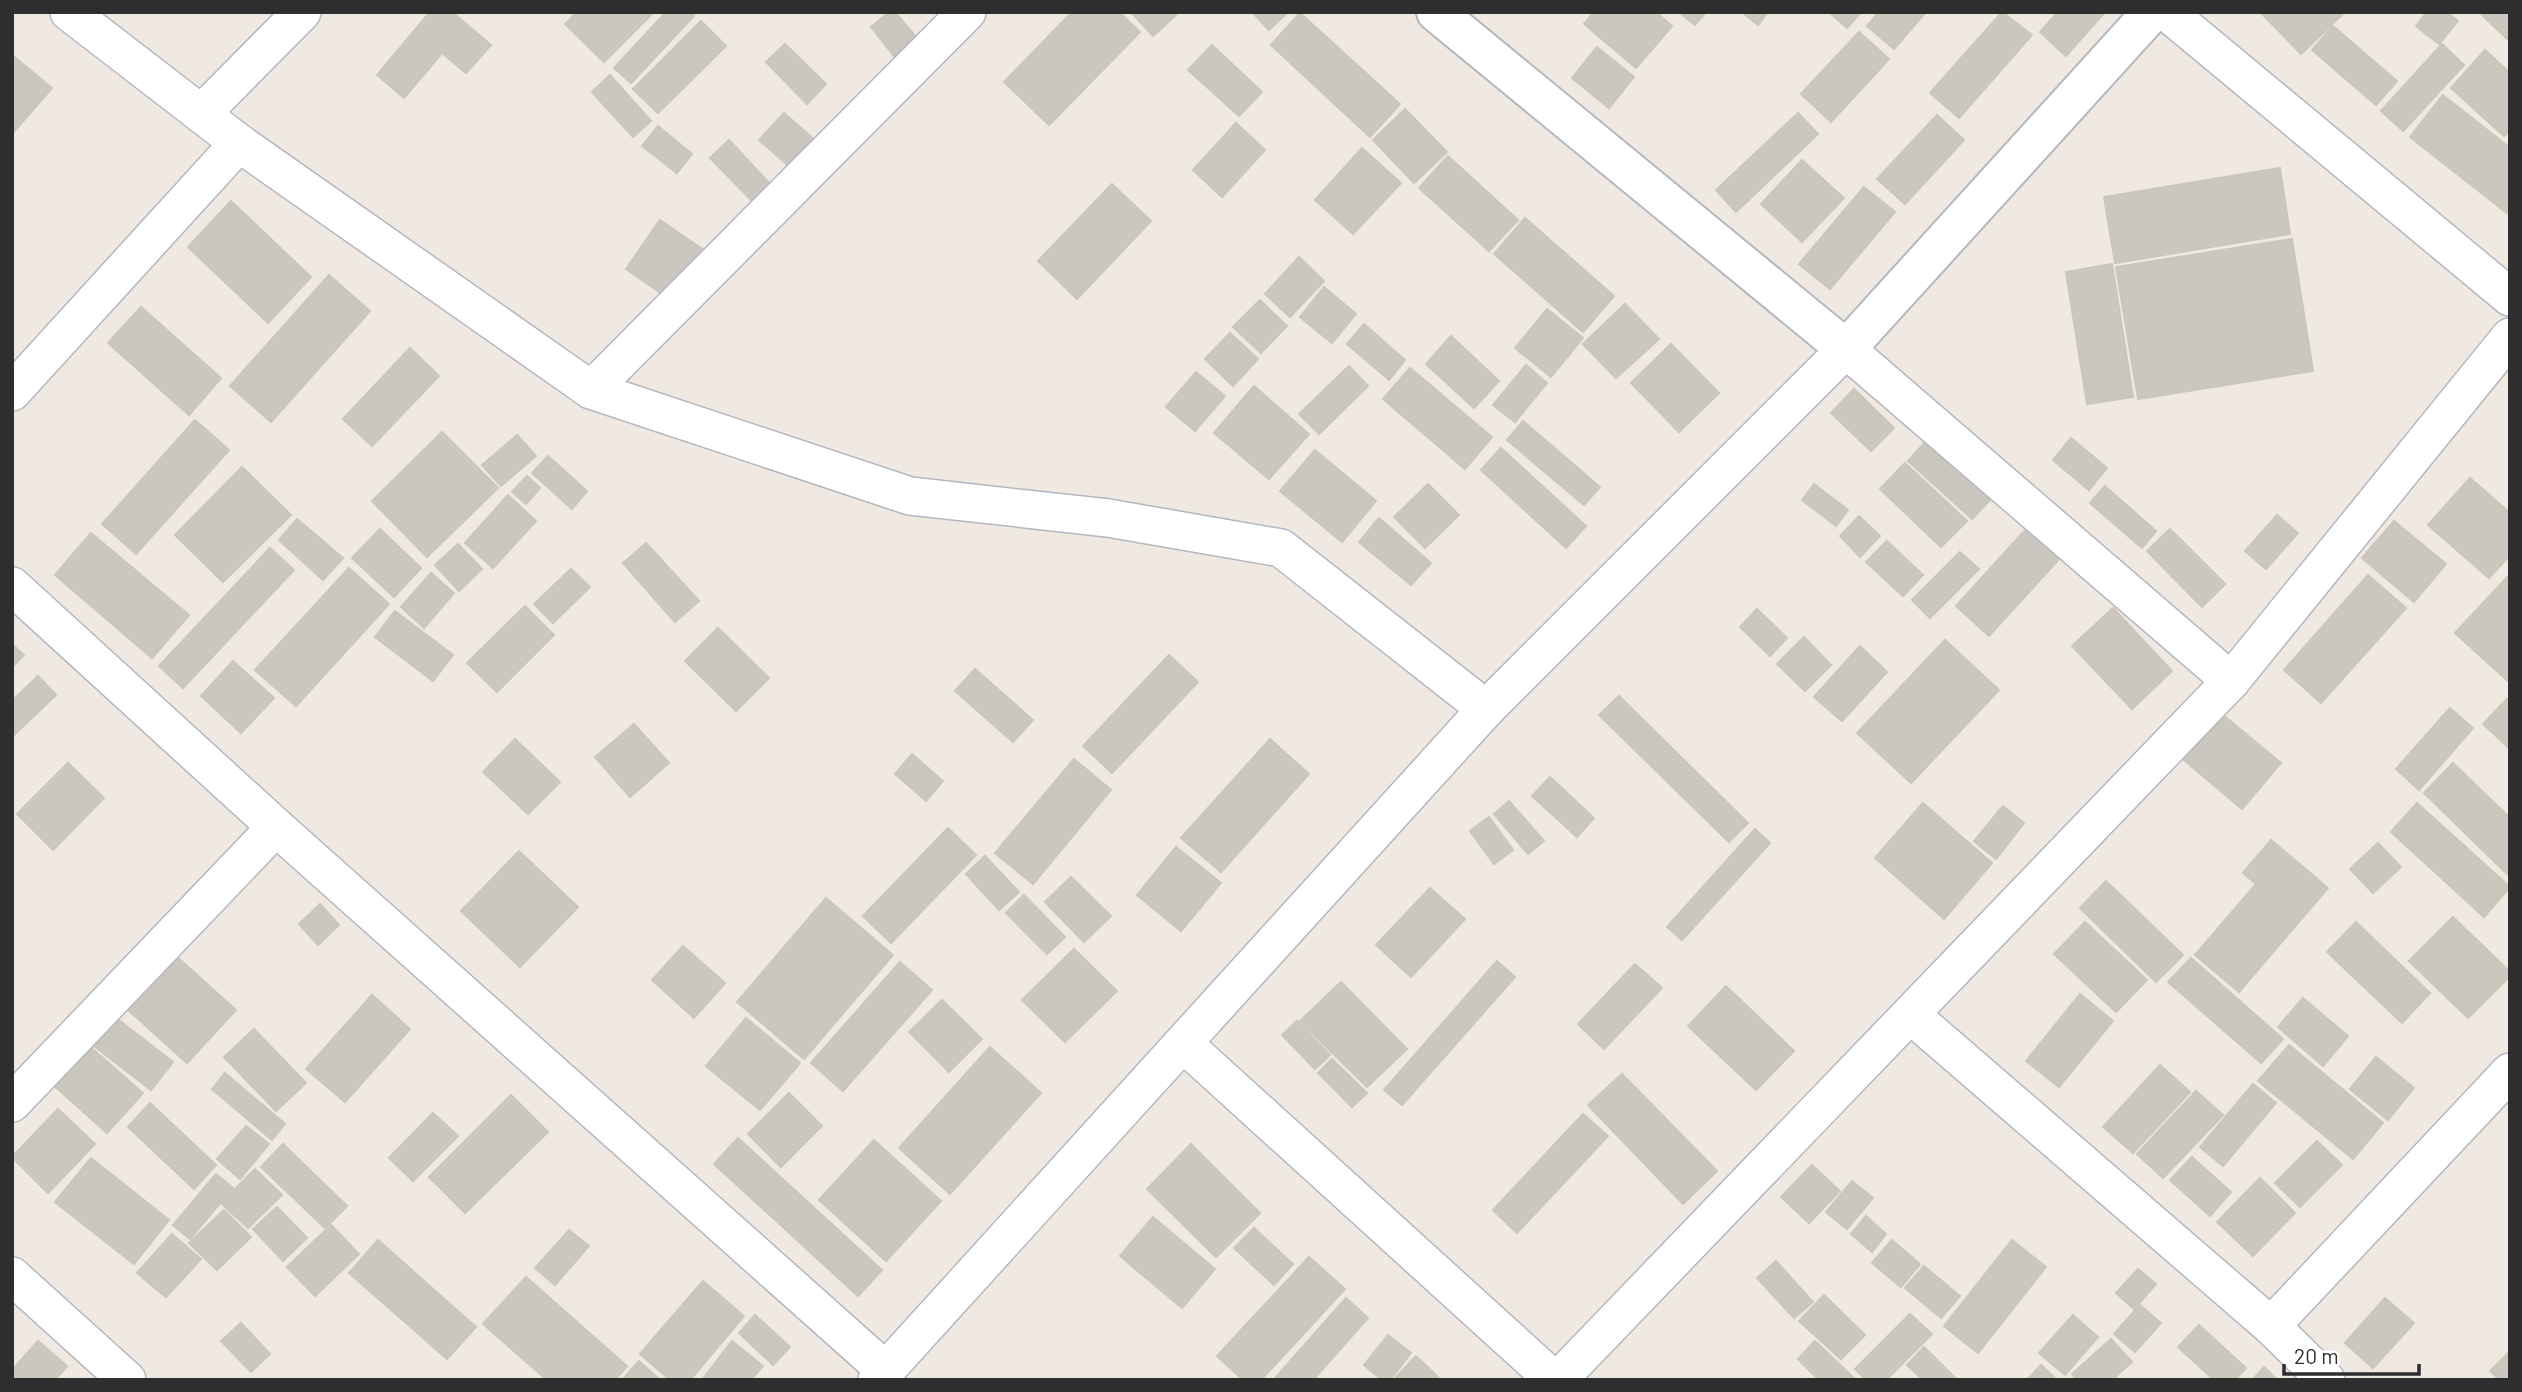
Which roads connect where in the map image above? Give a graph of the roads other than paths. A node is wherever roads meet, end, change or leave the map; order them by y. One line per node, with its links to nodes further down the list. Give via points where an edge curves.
1 (69, 12): 7 (street)
2 (302, 12): 7 (street)
3 (967, 12): 12 (street)
4 (1436, 12): 11 (street)
5 (2152, 12): 11 (street)
6 (2167, 12): 9 (street)
7 (201, 114): 8 (street)
8 (239, 143): 12 (street); 13 (street)
9 (2510, 297)
10 (2510, 337): 15 (street)
11 (1846, 349): 15 (street); 16 (street)
12 (591, 390): 16 (street, via 910,496 1108,518 1281,548)
13 (12, 392)
14 (12, 586): 17 (street)
15 (2231, 681): 18 (street)
16 (1486, 709): 19 (street)
17 (276, 827): 21 (street); 24 (street)
18 (1911, 1015): 23 (street); 26 (street)
19 (1184, 1044): 24 (street); 26 (street)
20 (2510, 1072): 23 (street)
21 (12, 1103)
22 (12, 1276): 25 (street)
23 (2271, 1326): 27 (street)
24 (881, 1375)
25 (127, 1380)
26 (1556, 1380)
27 (2326, 1380)

